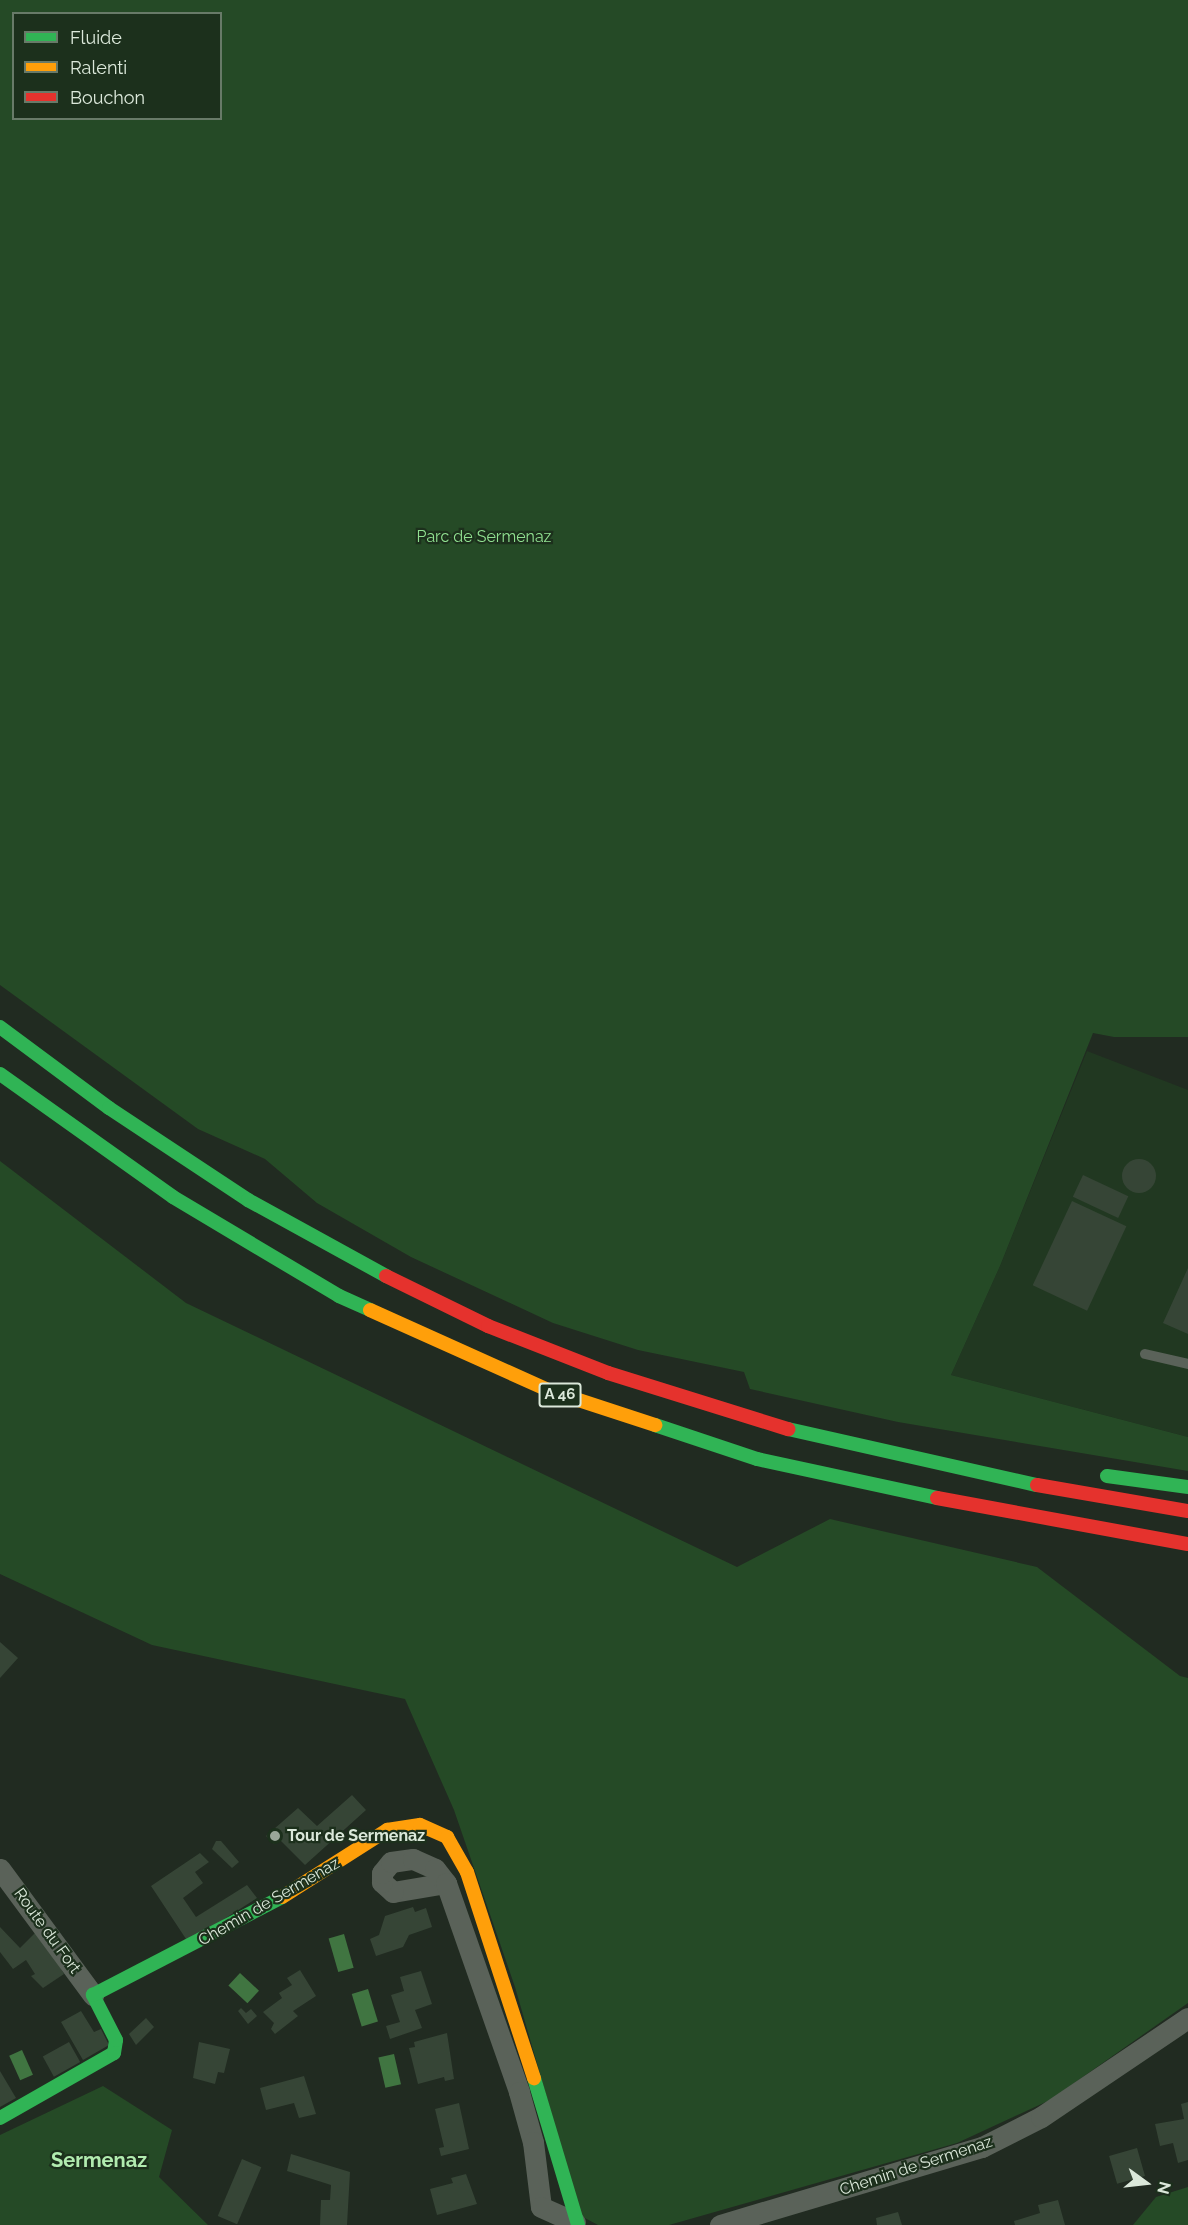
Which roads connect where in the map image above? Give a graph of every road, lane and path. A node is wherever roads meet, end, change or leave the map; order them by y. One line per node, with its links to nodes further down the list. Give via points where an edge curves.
1 (0, 1027): 5 (main road, A 46, via 184,1159 369,1268 488,1326)
2 (0, 1074): 10 (main road, A 46, via 173,1197 339,1296 548,1390 757,1459 990,1509)
3 (1145, 1354): 4 (lane)
4 (1188, 1364)
5 (666, 1392): 6 (main road); 9 (main road, A 46, via 803,1434 889,1455)
6 (919, 1443)
7 (1097, 1474): 8 (main road)
8 (1188, 1487)
9 (1188, 1511)
10 (1188, 1544)
11 (0, 1869): 13 (street, Route du Fort)
12 (446, 1882): 16 (street, Chemin de Sermenaz, via 519,2092 533,2142 541,2207)
13 (93, 1995): 15 (main road, via 116,2040 114,2053); 16 (main road, Chemin de Sermenaz, via 262,1910 387,1830 405,1826 430,1828 456,1847 467,1872 559,2155)
14 (1188, 2018): 17 (street, Chemin de Sermenaz, via 1041,2117 982,2146)
15 (0, 2118)
16 (576, 2224)
17 (720, 2225)

